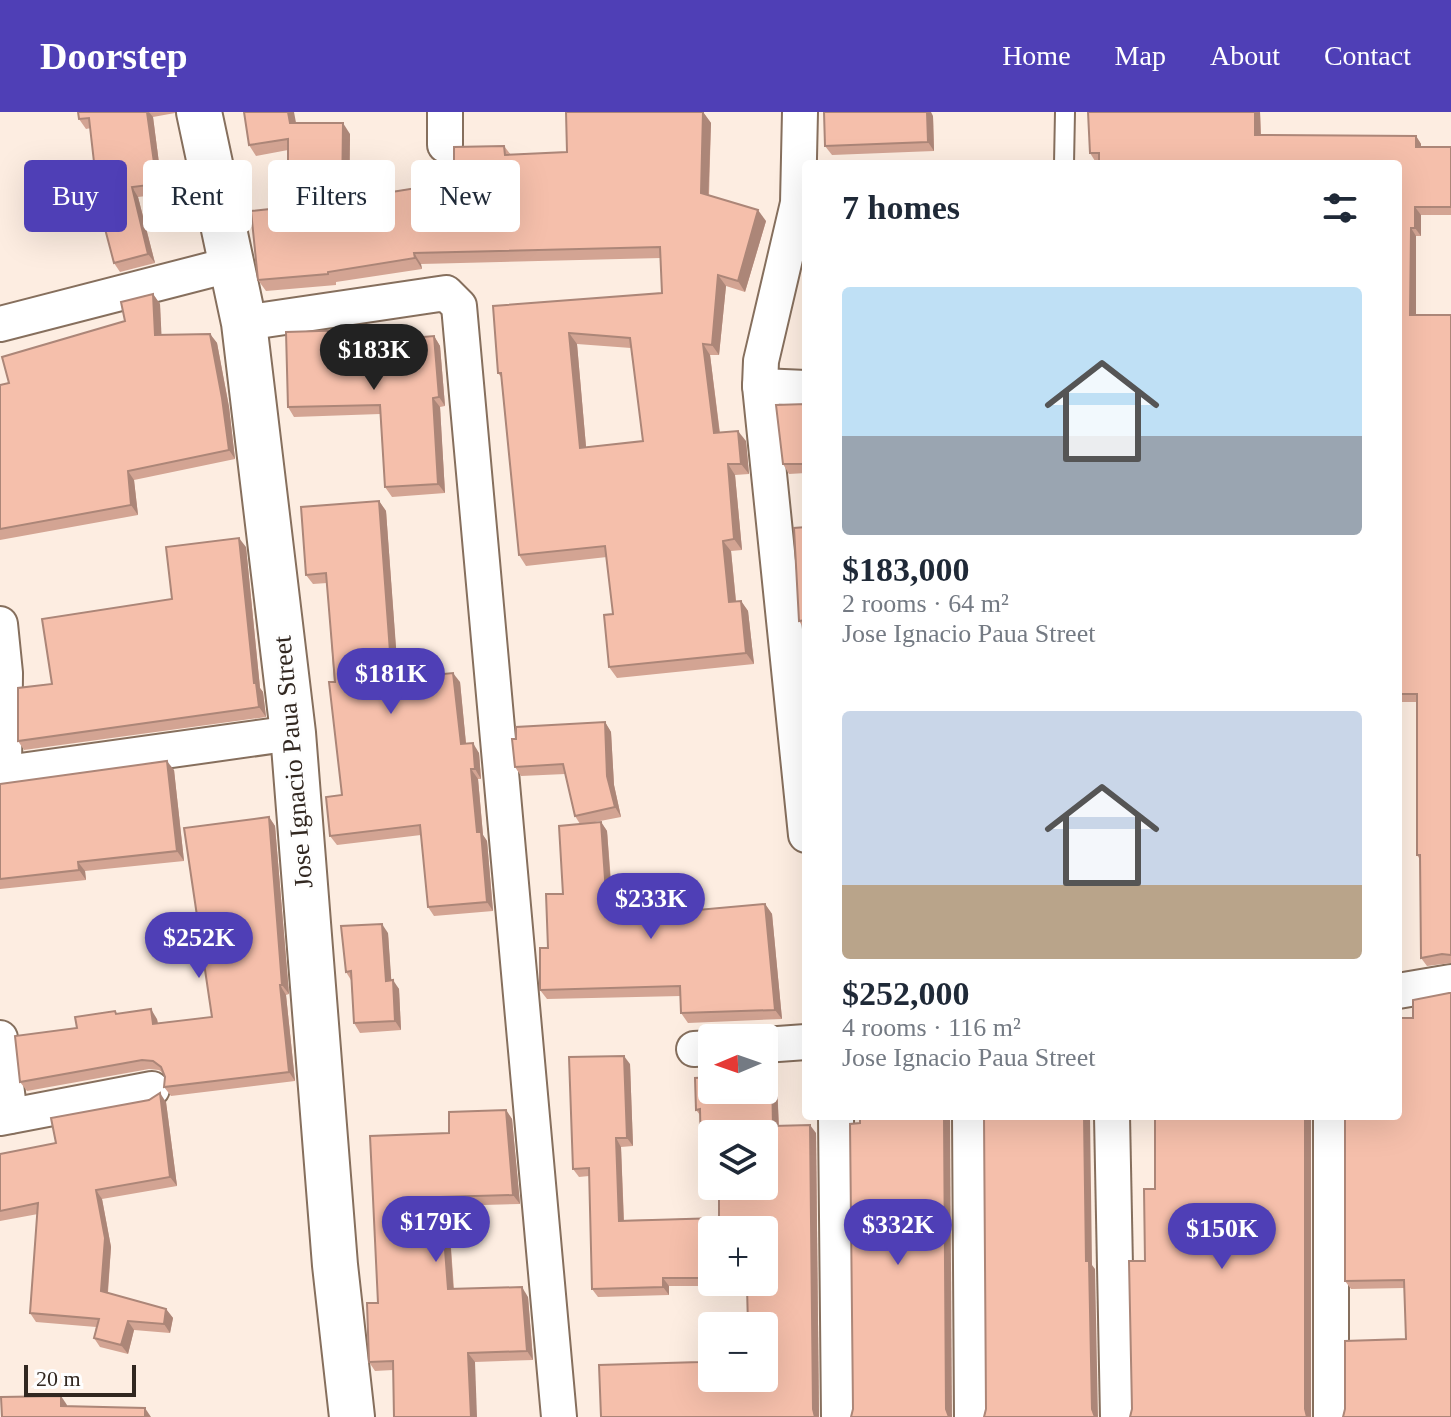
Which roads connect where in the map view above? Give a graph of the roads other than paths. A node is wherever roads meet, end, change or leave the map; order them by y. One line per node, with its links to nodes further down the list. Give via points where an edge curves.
1 (199, 112): 5 (street, Jose Ignacio Paua Street)
2 (800, 112): 8 (street, via 798,203 761,361)
3 (1065, 112): 4 (lane)
4 (1064, 160)
5 (233, 264): 6 (street, Jose Ignacio Paua Street); 7 (street)
6 (244, 323): 11 (street, Jose Ignacio Paua Street); 26 (street, via 446,293 459,306)
7 (0, 324)
8 (760, 386): 9 (street); 13 (street)
9 (802, 388)
10 (0, 624): 12 (street, via 5,673)
11 (293, 733): 12 (street); 25 (street, Jose Ignacio Paua Street)
12 (2, 773)
13 (802, 785)
14 (1451, 982): 15 (street)
15 (1402, 990)
16 (0, 1038): 20 (street)
17 (802, 1042): 18 (street)
18 (778, 1044)
19 (152, 1089): 20 (street)
20 (5, 1117)
21 (836, 1120): 27 (street)
22 (970, 1120): 28 (street)
23 (1112, 1120): 29 (street)
24 (1331, 1120): 30 (street)
25 (352, 1417)
26 (559, 1417)
27 (839, 1417)
28 (972, 1417)
29 (1118, 1417)
30 (1331, 1417)

